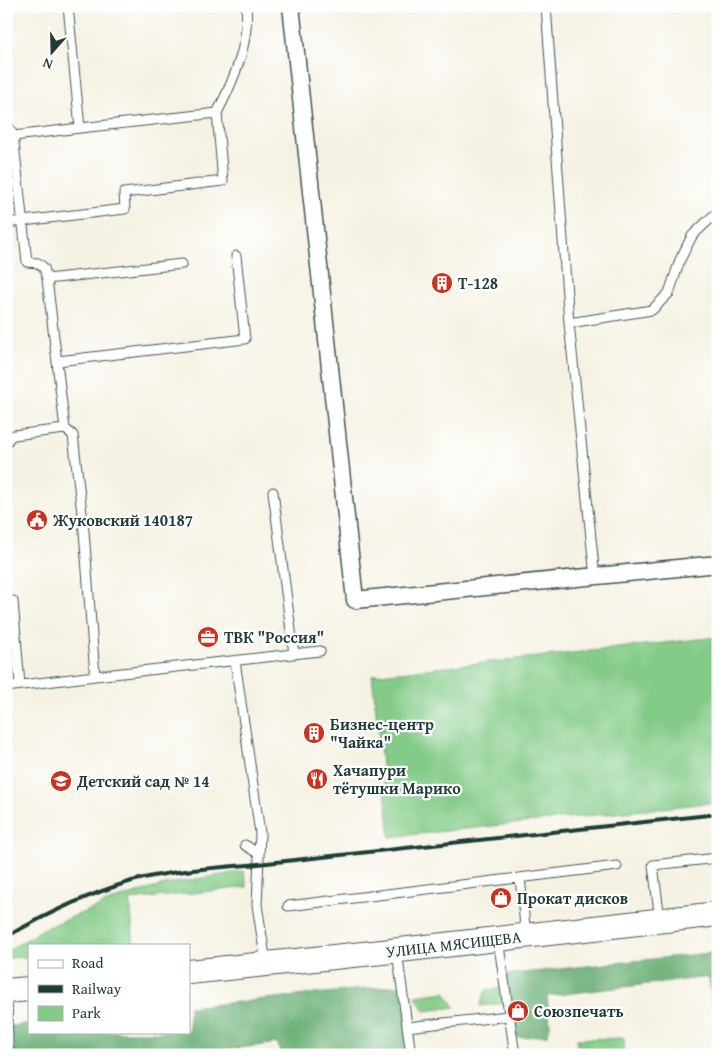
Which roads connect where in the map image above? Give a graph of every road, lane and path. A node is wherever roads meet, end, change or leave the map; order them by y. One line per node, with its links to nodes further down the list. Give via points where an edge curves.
1 (68, 6): 7 (lane)
2 (246, 6): 5 (lane, via 245,41 234,77)
3 (291, 6): 21 (street, via 355,600)
4 (546, 6): 15 (lane)
5 (217, 114): 7 (lane); 10 (lane, via 223,181 124,194 125,209)
6 (6, 123): 8 (lane)
7 (80, 128): 8 (lane)
8 (14, 136): 10 (lane)
9 (718, 215): 15 (lane, via 714,215 692,236 669,293 652,310)
10 (23, 221): 11 (lane); 14 (lane, via 28,262 38,262)
11 (6, 223)
12 (236, 256): 16 (lane, via 245,339)
13 (182, 264): 14 (lane)
14 (47, 279): 16 (lane)
15 (569, 323): 21 (lane)
16 (58, 361): 17 (lane)
17 (65, 429): 18 (lane, via 14,435); 26 (lane, via 73,435)
18 (6, 444)
19 (273, 492): 24 (lane)
20 (718, 564): 21 (street)
21 (594, 577)
22 (12, 601): 27 (lane)
23 (320, 651): 24 (lane)
24 (294, 654): 25 (lane)
25 (235, 661): 26 (lane); 30 (lane, via 260,833)
26 (95, 676): 27 (lane)
27 (20, 685): 28 (lane)
28 (6, 687)
29 (245, 845): 30 (lane)
30 (259, 854): 40 (lane, via 257,905)
31 (718, 858): 36 (lane, via 653,865)
32 (617, 866): 33 (lane)
33 (520, 878): 34 (lane); 37 (lane)
34 (288, 906)
35 (718, 914): 36 (main road, УЛИЦА МЯСИЩЕВА)
36 (660, 920): 37 (main road, УЛИЦА МЯСИЩЕВА)
37 (526, 936): 38 (main road, УЛИЦА МЯСИЩЕВА)
38 (498, 939): 39 (main road, УЛИЦА МЯСИЩЕВА); 44 (lane)
39 (397, 951): 40 (main road, УЛИЦА МЯСИЩЕВА); 45 (lane)
40 (266, 963): 41 (main road, УЛИЦА МЯСИЩЕВА)
41 (190, 972)
42 (28, 989): 43 (main road)
43 (7, 991): 46 (lane)
44 (508, 1016): 45 (lane); 48 (lane)
45 (407, 1028): 47 (lane)
46 (10, 1055)
47 (411, 1055)
48 (514, 1055)

